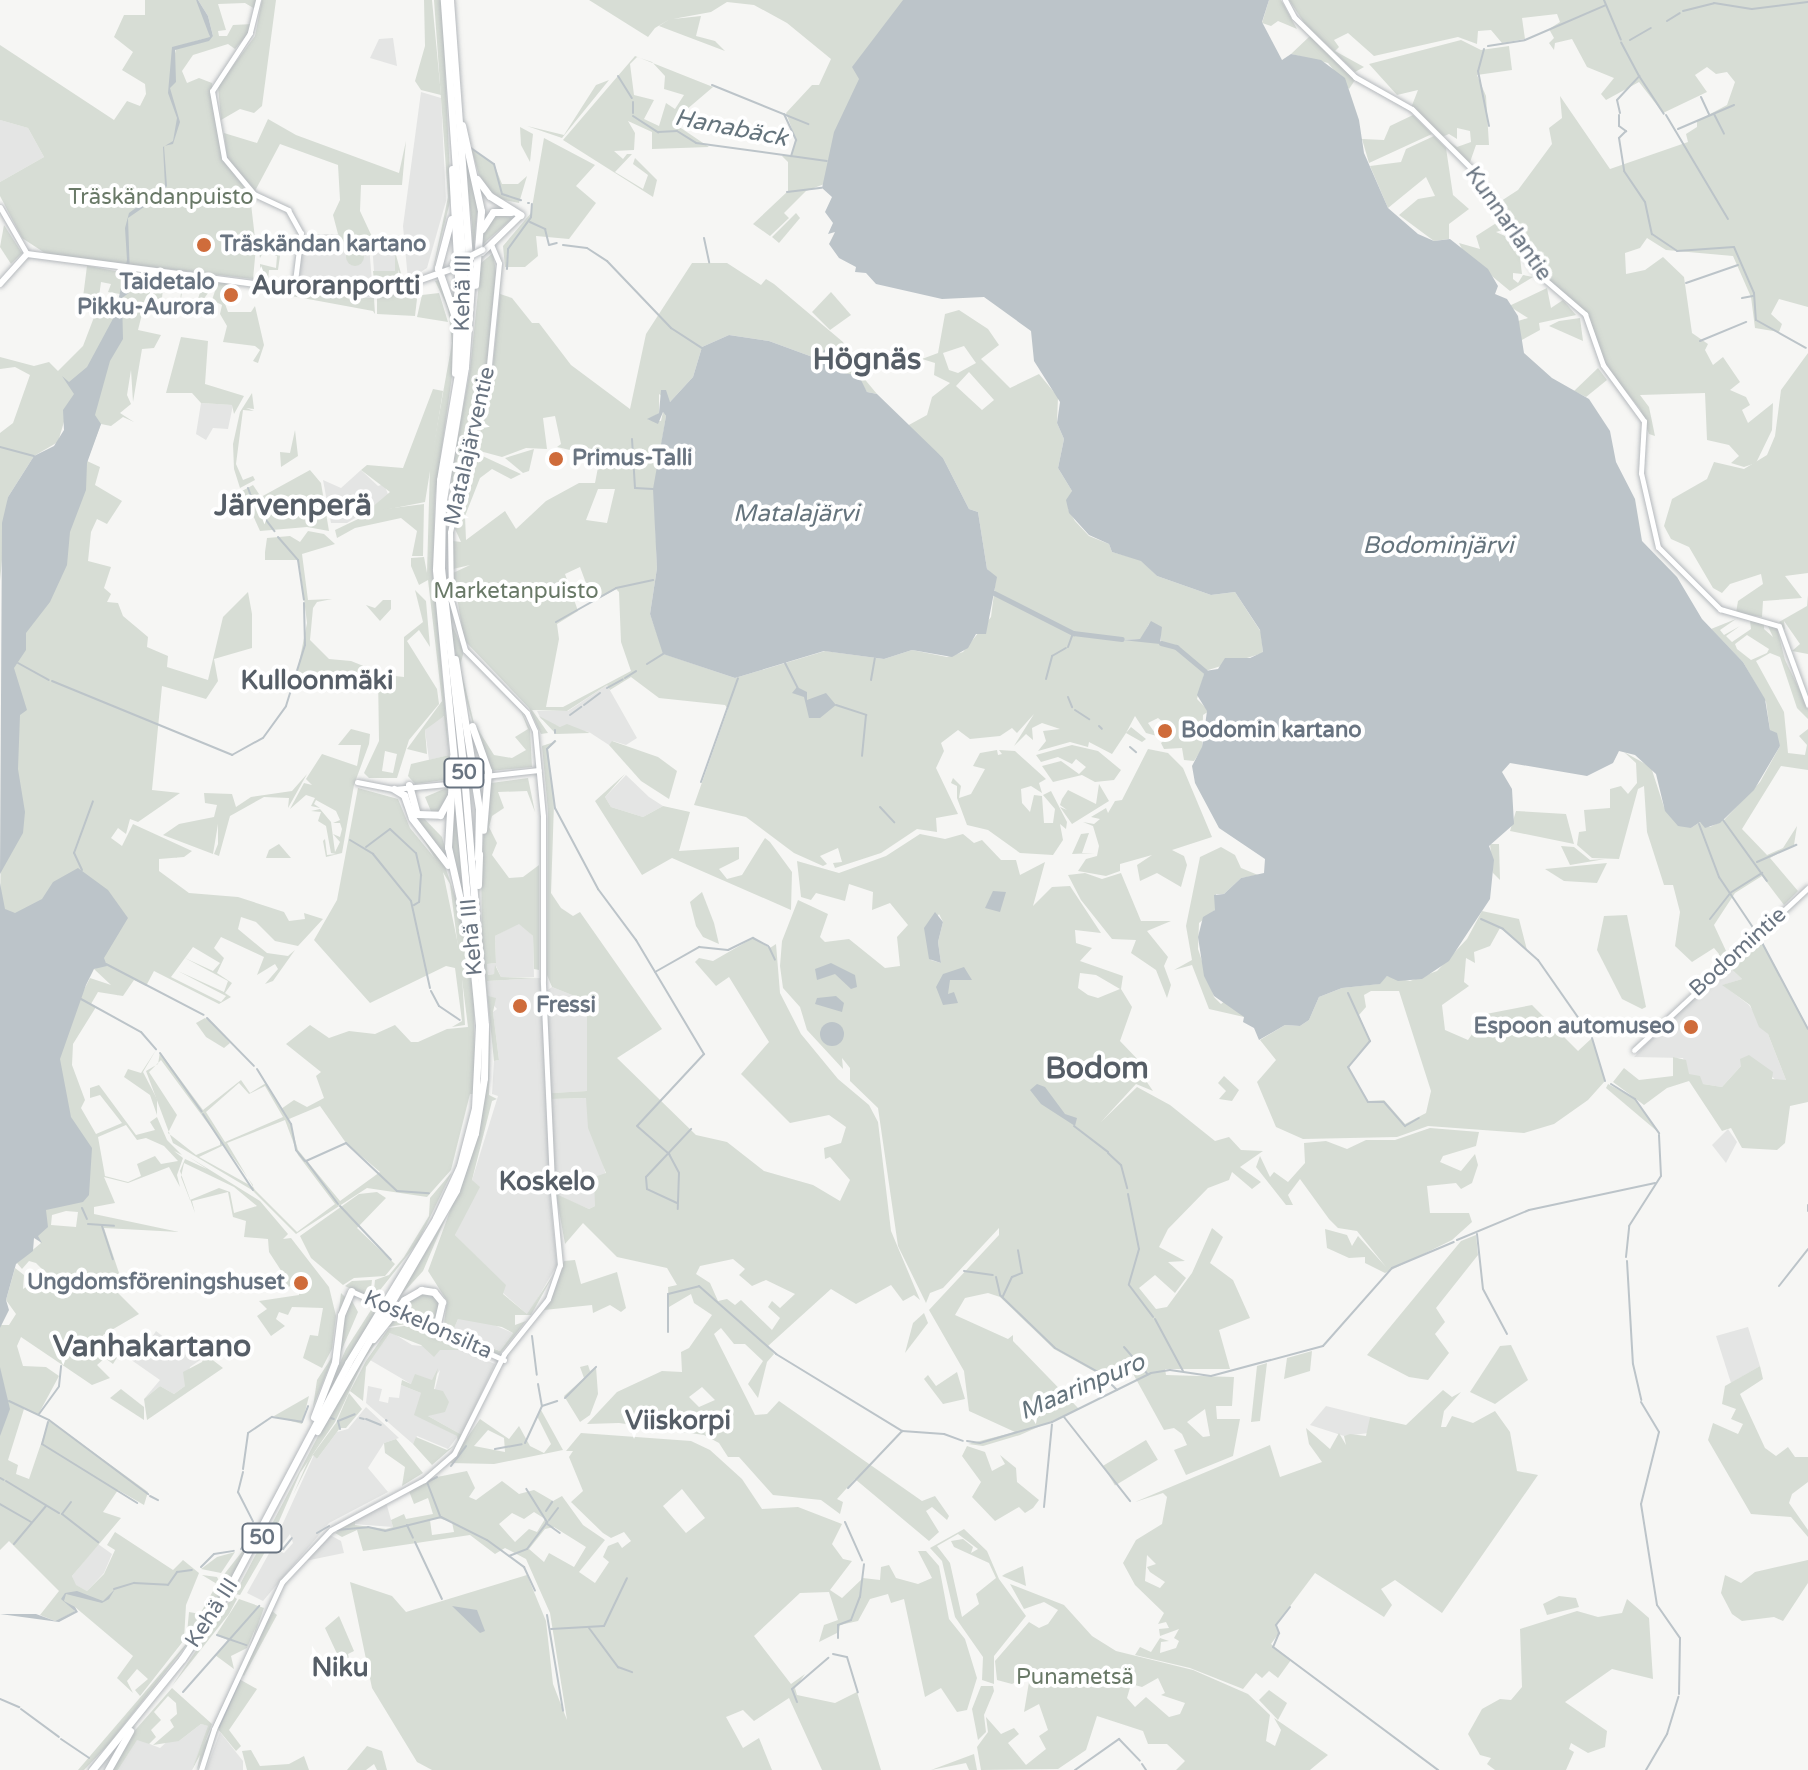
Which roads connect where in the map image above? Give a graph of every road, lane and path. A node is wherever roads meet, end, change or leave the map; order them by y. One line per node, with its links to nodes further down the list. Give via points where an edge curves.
1 (258, 0): 15 (main road, via 250,33 213,84 224,158 254,194 288,210 299,230)
2 (447, 0): 4 (highway, Kehä III / 50); 5 (highway, Kehä III / 50)
3 (1285, 0): 21 (main road, Kunnarlantie, via 1297,21 1355,77 1412,109 1474,171 1538,274 1585,315 1603,365 1644,421 1641,473 1658,547 1720,609 1779,626)
4 (454, 68): 6 (highway); 17 (highway, Kehä III / 50, via 469,239)
5 (453, 143): 7 (highway); 18 (highway, Kehä III / 50, via 466,286)
6 (473, 171): 9 (highway, via 499,202); 10 (highway)
7 (453, 205): 13 (highway); 16 (highway)
8 (0, 207): 12 (main road)
9 (519, 214): 10 (highway, via 493,212); 11 (main road)
10 (480, 239): 17 (highway)
11 (492, 246): 13 (main road, bridge); 23 (main road, Matalajärventie, via 498,256 489,365 450,532 450,582 462,644 533,725)
12 (26, 257): 14 (main road); 15 (main road)
13 (440, 274): 15 (main road, via 362,294); 16 (highway)
14 (0, 284)
15 (294, 289)
16 (457, 330): 18 (highway)
17 (469, 331): 19 (highway, Kehä III / 50, via 442,506)
18 (449, 427): 22 (highway, Kehä III / 50, via 435,543)
19 (445, 615): 20 (highway); 32 (highway, Kehä III / 50)
20 (465, 702): 24 (highway); 29 (highway, via 480,816)
21 (1808, 705)
22 (454, 719): 27 (highway); 33 (highway, Kehä III / 50)
23 (537, 771): 24 (main road); 37 (main road, Matalajärventie, via 544,839 543,993 552,1186 561,1256 552,1292)
24 (489, 777): 25 (main road, bridge); 29 (highway)
25 (408, 787): 26 (main road); 26 (main road, via 357,782); 27 (highway, via 414,810 428,818 437,816); 28 (highway)
26 (394, 789): 28 (highway)
27 (451, 795): 30 (highway, via 448,847)
28 (407, 805): 30 (highway)
29 (478, 858): 32 (highway)
30 (455, 881): 33 (highway)
31 (1808, 888): 34 (main road, Bodomintie)
32 (477, 931): 38 (highway, Kehä III / 50, via 485,1062 469,1154 433,1235)
33 (475, 972): 39 (highway, Kehä III / 50, via 479,1078 460,1166 436,1218 348,1363)
34 (1634, 1050)
35 (350, 1293): 36 (main road, Koskelonsilta, bridge); 39 (highway, via 329,1384)
36 (435, 1330): 37 (main road, Koskelonsilta); 38 (highway, via 442,1300 430,1290 417,1291)
37 (502, 1361): 46 (main road, Matalajärventie, via 466,1438 437,1470 331,1530 275,1595)
38 (352, 1366): 40 (highway, Kehä III / 50, via 221,1610)
39 (295, 1464): 41 (highway, Kehä III / 50, via 217,1608)
40 (130, 1731): 44 (highway, Kehä III / 50); 45 (highway)
41 (121, 1735): 42 (highway); 43 (highway, Kehä III / 50)
42 (86, 1770)
43 (92, 1770)
44 (98, 1770)
45 (108, 1770)
46 (200, 1770)

